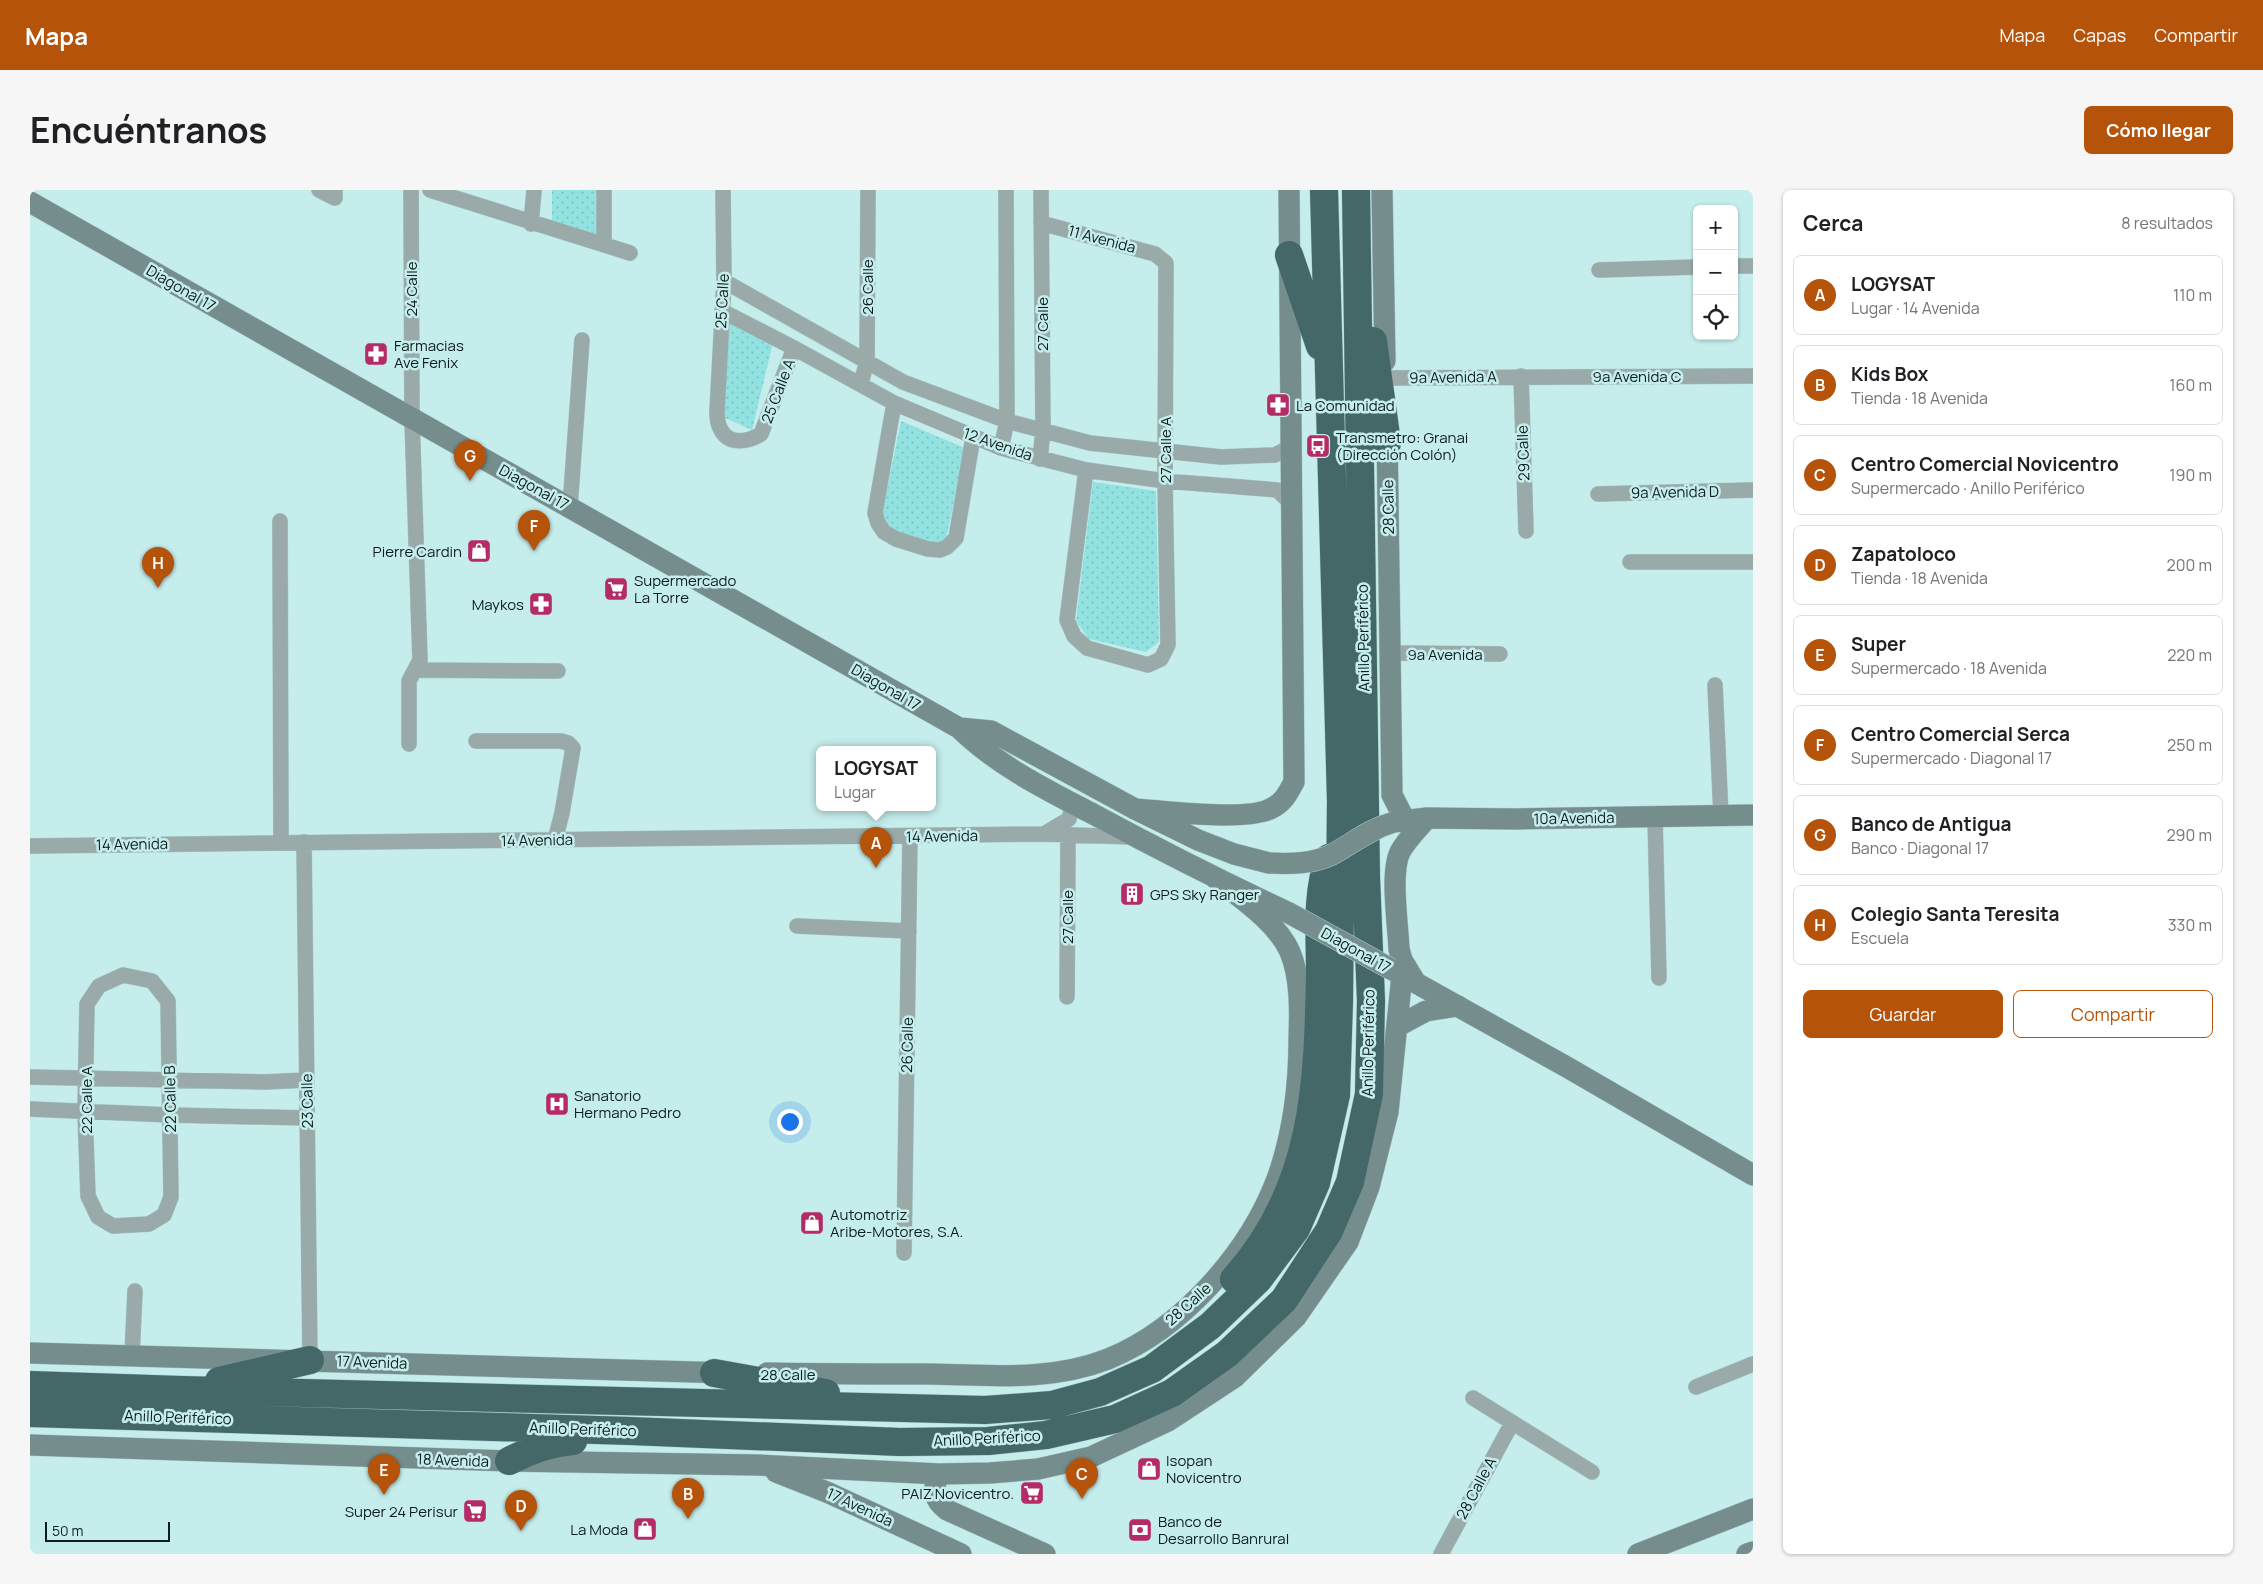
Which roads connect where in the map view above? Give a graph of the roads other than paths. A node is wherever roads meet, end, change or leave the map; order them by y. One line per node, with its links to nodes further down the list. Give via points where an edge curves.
1 (319, 190): 14 (street)
2 (411, 190): 38 (street, 24 Calle)
3 (430, 190): 18 (street)
4 (534, 190): 18 (street)
5 (604, 190): 19 (street)
6 (723, 190): 27 (street, 25 Calle)
7 (868, 190): 31 (street, 26 Calle)
8 (1006, 190): 39 (street)
9 (1041, 190): 17 (street, 27 Calle)
10 (1289, 190): 21 (street)
11 (1324, 190): 32 (highway, Anillo Periférico)
12 (1356, 190): 16 (highway, Anillo Periférico)
13 (1382, 190): 35 (street, 28 Calle)
14 (335, 194)
15 (30, 202): 38 (street, Diagonal 17)
16 (1356, 218): 43 (highway); 116 (highway, Anillo Periférico, via 1369,1094 1350,1182 1329,1231 1284,1300 1227,1354 1172,1393 1115,1419 1046,1435 988,1441 900,1442)
17 (1042, 223): 22 (street, 11 Avenida); 40 (street, 27 Calle)
18 (531, 224): 19 (street)
19 (604, 245): 20 (street)
20 (630, 253)
21 (1290, 255): 32 (highway); 44 (street)
22 (1162, 258): 46 (street, 27 Calle A, via 1167,273)
23 (1738, 266): 24 (street)
24 (1753, 266)
25 (1693, 267): 26 (street)
26 (1599, 270)
27 (724, 281): 28 (street, 25 Calle); 31 (street, 12 Avenida)
28 (722, 311): 30 (street, 12 Avenida); 41 (street, 25 Calle, via 717,412 720,428 734,440 751,440)
29 (582, 340): 53 (street)
30 (794, 348): 36 (street, 12 Avenida); 41 (street, 25 Calle A)
31 (867, 360): 36 (street, 26 Calle); 39 (street, 12 Avenida, via 903,382)
32 (1329, 374): 107 (highway, Anillo Periférico, via 1341,800 1336,1095 1316,1183 1296,1229 1258,1280 1210,1326)
33 (1521, 376): 34 (street, 9a Avenida C); 35 (street, 9a Avenida A); 55 (street, 29 Calle)
34 (1753, 376)
35 (1385, 378): 43 (street, 28 Calle)
36 (861, 384): 37 (street, 12 Avenida)
37 (894, 403): 42 (street, 12 Avenida); 42 (street, via 875,513 884,532 896,539 940,550 956,538)
38 (412, 418): 53 (street, Diagonal 17); 60 (street, 24 Calle, via 420,660)
39 (1007, 421): 40 (street, 12 Avenida); 45 (street)
40 (1043, 431): 46 (street, 12 Avenida, via 1090,443); 47 (street, 27 Calle)
41 (761, 434)
42 (974, 437): 45 (street, 12 Avenida)
43 (1387, 443): 58 (street, 28 Calle)
44 (1292, 446): 46 (street, 12 Avenida, via 1267,457 1220,457); 52 (street)
45 (1001, 448): 47 (street, 12 Avenida)
46 (1165, 451): 49 (street, 27 Calle A)
47 (1040, 459): 48 (street, 12 Avenida)
48 (1086, 470): 49 (street, 12 Avenida); 49 (street, 27 Calle A, via 1067,620 1074,636 1087,648 1148,665 1161,659 1168,645)
49 (1165, 481): 52 (street, 12 Avenida, via 1277,490)
50 (1753, 490): 51 (street, 9a Avenida D)
51 (1598, 494)
52 (1293, 505): 67 (street, via 1294,782 1285,799 1271,809 1244,816)
53 (570, 507): 63 (street, Diagonal 17)
54 (280, 521): 78 (street)
55 (1526, 531)
56 (1630, 562): 57 (street)
57 (1753, 562)
58 (1390, 653): 59 (street, 9a Avenida); 72 (street, 28 Calle, via 1392,795)
59 (1500, 654)
60 (417, 670): 61 (street); 65 (street, 24 Calle, via 409,681)
61 (558, 671)
62 (1715, 685): 69 (street)
63 (959, 728): 66 (street, Diagonal 17, via 1014,772); 67 (street, Diagonal 17, via 991,731)
64 (476, 741): 77 (street, via 561,742 574,748)
65 (409, 744)
66 (1068, 801): 73 (street, 14 Avenida, via 1069,820); 76 (street, Diagonal 17)
67 (1135, 809): 81 (street, Diagonal 17, bridge, via 1198,840 1269,863 1301,863)
68 (1753, 815): 69 (street, 10a Avenida)
69 (1721, 816): 70 (street, 10a Avenida)
70 (1654, 817): 71 (street, 10a Avenida); 86 (street)
71 (1427, 818): 72 (street, 10a Avenida); 85 (street, via 1410,837 1395,868)
72 (1400, 821): 81 (street, Diagonal 17, bridge, via 1373,829)
73 (1044, 834): 74 (street, 14 Avenida); 75 (street, 14 Avenida)
74 (910, 836): 77 (street, 14 Avenida); 84 (street, 26 Calle)
75 (1068, 837): 76 (street, 14 Avenida); 87 (street, 27 Calle)
76 (1137, 838): 82 (street, Diagonal 17)
77 (555, 840): 79 (street, 14 Avenida)
78 (281, 842): 79 (street, 14 Avenida); 80 (street, 14 Avenida)
79 (304, 842): 94 (street, 23 Calle)
80 (30, 846)
81 (1330, 855): 107 (highway, via 1323,874 1320,908 1316,1081 1312,1117 1302,1157 1270,1230 1240,1273)
82 (1214, 877): 85 (street, Diagonal 17, bridge, via 1289,913); 108 (street, 28 Calle, via 1276,930 1290,951 1296,972 1299,1079 1277,1178 1248,1237 1202,1294 1167,1324 1136,1344 1110,1358 1057,1373 1014,1376)
83 (797, 926): 84 (street)
84 (909, 931): 101 (street, 26 Calle)
85 (1403, 976): 89 (street, Diagonal 17); 90 (street, Anillo Periférico)
86 (1659, 978)
87 (1067, 997)
88 (87, 1004): 92 (street, 22 Calle A); 93 (street, 22 Calle B, via 99,986 123,975 152,981 168,1001)
89 (1458, 1006): 90 (street, via 1426,1011); 99 (street, Diagonal 17)
90 (1398, 1026): 121 (street, Anillo Periférico, via 1388,1112 1369,1187 1348,1242 1296,1317 1261,1352 1235,1377 1168,1421 1091,1457 1038,1469)
91 (30, 1077): 92 (street)
92 (86, 1078): 93 (street); 96 (street, 22 Calle A)
93 (169, 1080): 94 (street); 97 (street, 22 Calle B)
94 (307, 1080): 98 (street, 23 Calle)
95 (30, 1109): 96 (street)
96 (85, 1112): 97 (street); 100 (street, 22 Calle A, via 88,1196 98,1217 113,1226 149,1224 164,1215)
97 (170, 1116): 98 (street); 100 (street, 22 Calle B)
98 (307, 1118): 105 (street, 23 Calle)
99 (1753, 1175)
100 (171, 1196)
101 (904, 1253)
102 (135, 1291): 104 (street)
103 (30, 1353): 104 (street, 17 Avenida)
104 (132, 1356): 105 (street, 17 Avenida)
105 (310, 1360): 108 (street, 17 Avenida); 111 (highway)
106 (1753, 1364): 110 (street)
107 (1152, 1369): 113 (highway, Anillo Periférico, via 1100,1392 1052,1405 985,1410)
108 (714, 1373): 113 (highway)
109 (30, 1385): 111 (highway, Anillo Periférico)
110 (1696, 1387)
111 (181, 1390): 113 (highway, Anillo Periférico)
112 (1473, 1398): 115 (street)
113 (916, 1409)
114 (30, 1413): 116 (highway, Anillo Periférico)
115 (1512, 1423): 120 (street); 128 (street, 28 Calle A)
116 (631, 1431): 118 (highway, via 600,1440 533,1448)
117 (30, 1445): 118 (street, 18 Avenida)
118 (509, 1462): 119 (street, 18 Avenida)
119 (757, 1465): 121 (street, Anillo Periférico); 125 (street, 17 Avenida, via 829,1492)
120 (1592, 1472)
121 (939, 1474): 123 (street, via 933,1489 935,1498 947,1510)
122 (1753, 1509): 126 (street)
123 (968, 1521): 125 (street); 127 (street)
124 (1753, 1552): 129 (street)
125 (960, 1553)
126 (1640, 1553)
127 (1045, 1554)
128 (1441, 1554)
129 (1747, 1554)

